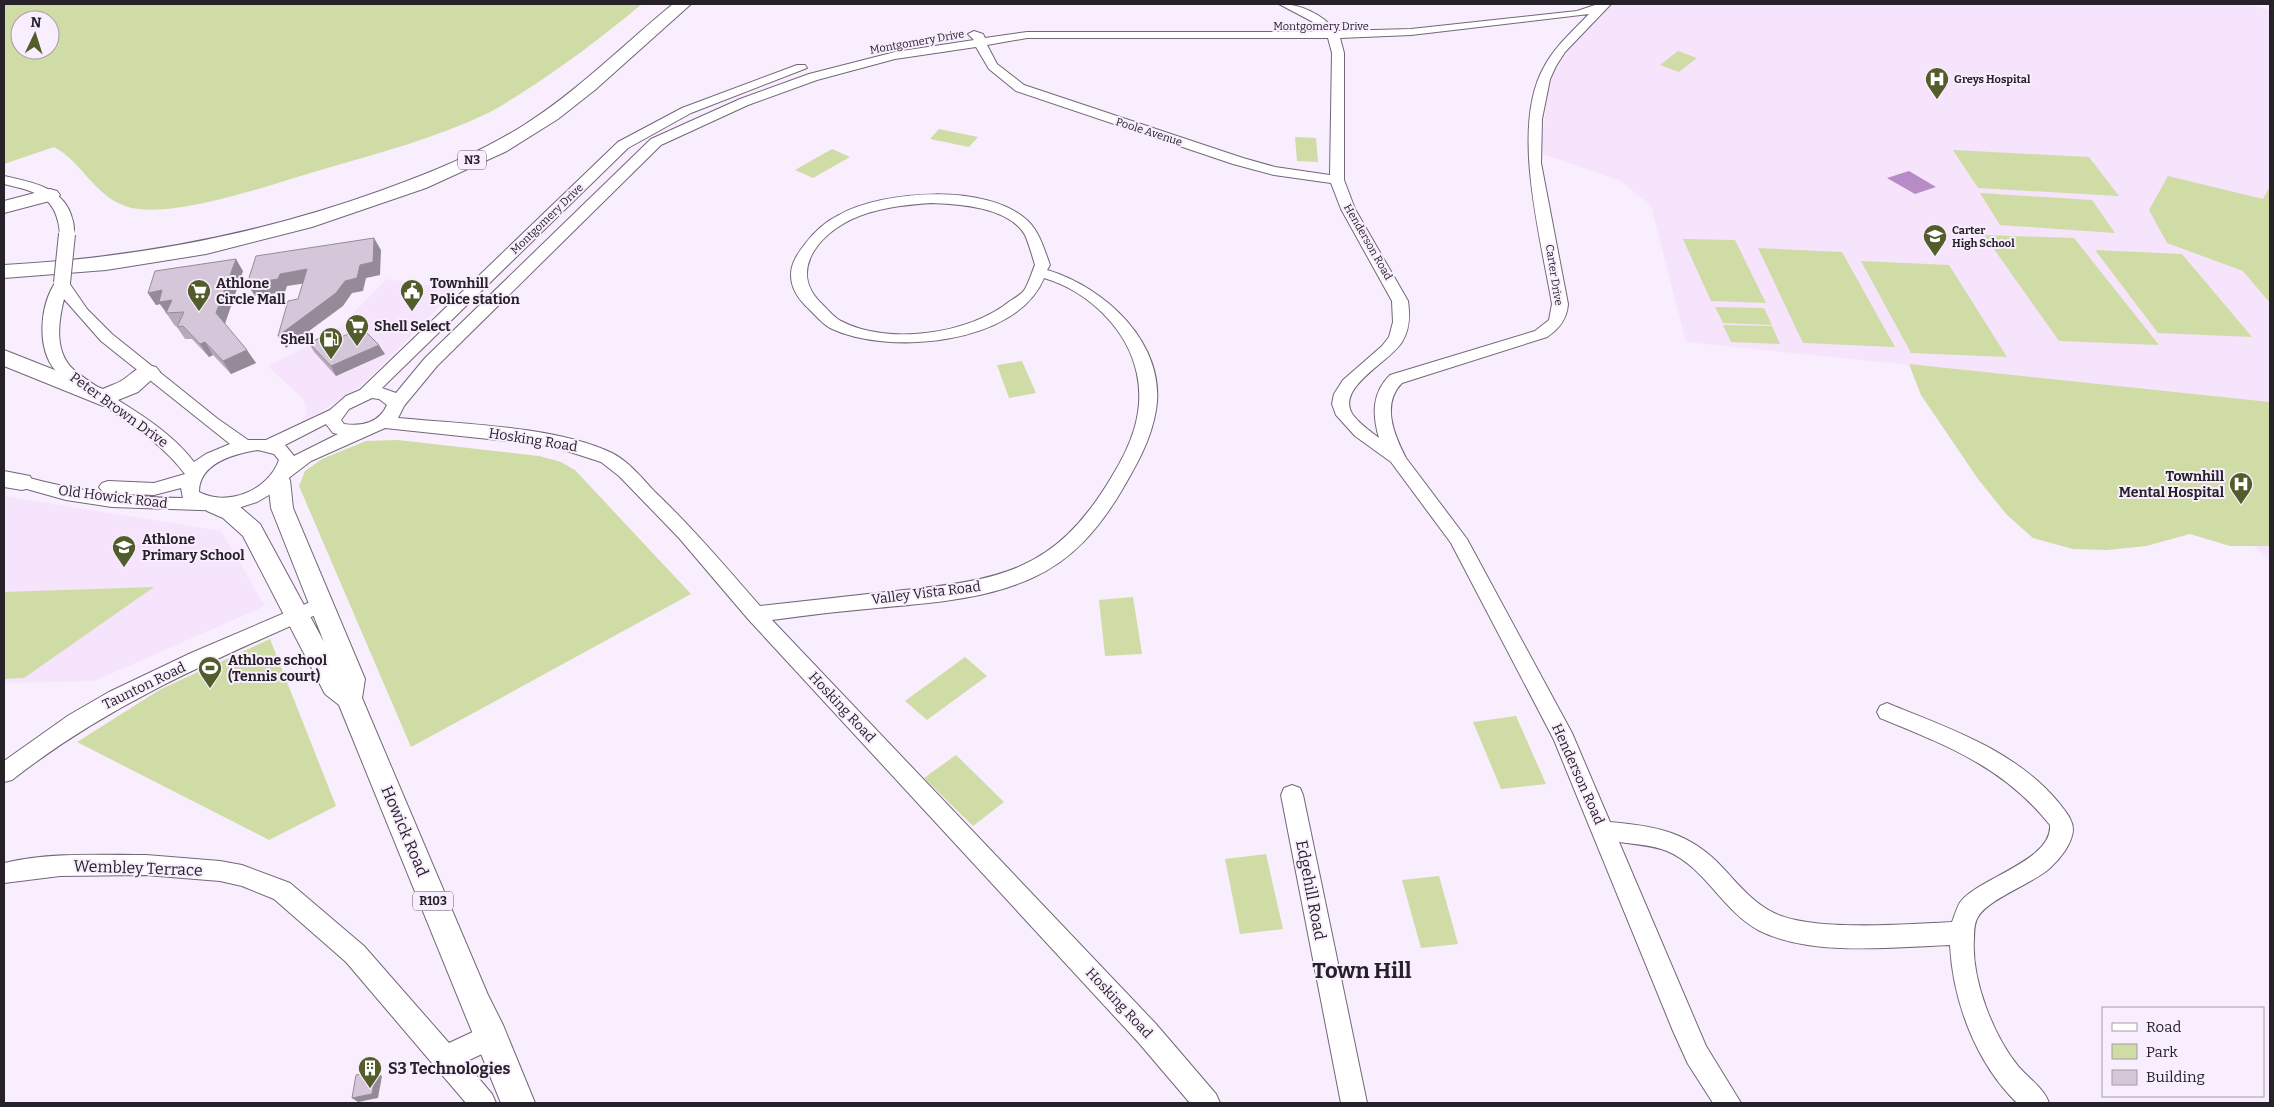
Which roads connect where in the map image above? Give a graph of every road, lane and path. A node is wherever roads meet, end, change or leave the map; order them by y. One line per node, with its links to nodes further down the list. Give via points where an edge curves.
1 (662, 4): 19 (highway, N3, via 545,101 482,138 404,173 309,206 200,234 88,253)
2 (682, 4): 20 (highway, N3, via 580,93 530,129 495,149 417,184 331,215 222,244 110,264)
3 (1284, 4): 7 (street)
4 (1588, 4): 6 (street, Montgomery Drive)
5 (1604, 5): 6 (street, Montgomery Drive)
6 (1577, 15): 7 (street, Montgomery Drive); 33 (street, Carter Drive, via 1544,79 1533,142 1560,304 1558,320 1541,334 1396,379 1387,388 1383,399)
7 (1330, 30): 8 (street, Montgomery Drive, via 1031,27); 16 (street, Henderson Road, via 1338,53)
8 (974, 40): 9 (street, Montgomery Drive); 13 (street, Montgomery Drive, via 864,63); 16 (street, Poole Avenue, via 995,70 1007,80 1040,96 1274,171)
9 (861, 52)
10 (814, 64): 11 (street, Montgomery Drive)
11 (744, 88): 12 (street, Montgomery Drive); 13 (street)
12 (727, 95): 14 (street); 23 (street, Montgomery Drive, via 623,145)
13 (759, 96): 14 (street, Montgomery Drive)
14 (744, 102): 24 (street, Montgomery Drive, via 656,142)
15 (4, 180): 17 (street, Peter Brown Drive, via 40,189)
16 (1337, 180): 32 (street, Henderson Road, via 1348,209 1391,282 1402,314 1394,342 1384,354 1364,367 1344,392 1341,407)
17 (50, 195): 18 (highway); 22 (street, Peter Brown Drive, bridge, via 65,210 68,218)
18 (4, 207)
19 (4, 259)
20 (4, 272)
21 (1041, 273): 21 (street, via 1031,292 1021,302 983,326 954,334 903,340 877,338 832,324 812,306 801,290 798,275 799,263 810,246 832,225 877,206 931,199 980,203 1018,220 1039,244 1043,258); 44 (street, Valley Vista Road, via 1070,282 1098,300 1120,320 1134,342 1148,378 1143,430 1127,468 1094,521 1076,541 1051,560 993,584 951,592)
22 (62, 283): 26 (street, via 88,321); 28 (street, Peter Brown Drive, via 52,321 52,350 66,372)
23 (443, 319): 24 (street); 27 (street, Montgomery Drive)
24 (471, 324): 29 (street, Montgomery Drive, via 431,362)
25 (4, 356): 28 (highway)
26 (148, 372): 28 (highway, via 129,387); 37 (street, via 210,424)
27 (365, 395): 29 (street, via 386,395 393,398); 30 (street, via 348,401)
28 (103, 398): 40 (street, Peter Brown Drive, via 148,428 181,458)
29 (396, 407): 31 (street, Montgomery Drive); 34 (street)
30 (334, 414): 35 (street, via 332,420 339,429); 36 (street)
31 (383, 422): 34 (street, Hosking Road); 35 (street)
32 (1350, 422): 33 (street); 38 (street, Henderson Road)
33 (1383, 423): 38 (street, Henderson Road)
34 (415, 424): 44 (street, Hosking Road, via 526,437 587,450 606,458 625,472 686,533)
35 (357, 432): 39 (street, via 305,457)
36 (270, 444): 37 (street, R103); 39 (street, R103, via 287,454 289,462)
37 (244, 445): 40 (street, R103, via 215,456)
38 (1399, 461): 50 (street, Henderson Road, via 1458,539 1564,739)
39 (282, 476): 42 (street, R103, via 269,488 250,498 228,504); 43 (main road, Howick Road / R103, via 282,508)
40 (192, 477): 41 (street, Old Howick Road / R103, via 154,489); 42 (street, R103, via 190,494)
41 (13, 480): 42 (street, Old Howick Road / R103, via 60,492 139,503)
42 (210, 504): 45 (main road, Howick Road / R103, via 231,512 252,530)
43 (322, 604): 45 (street, Taunton Road); 46 (main road, Howick Road / R103, via 352,678)
44 (755, 614): 57 (street, Hosking Road, via 1148,1033)
45 (298, 615): 46 (main road, Howick Road / R103, via 334,687); 48 (street, Taunton Road, via 112,701 54,736)
46 (349, 698): 53 (main road, Howick Road / R103)
47 (1888, 712): 52 (street, via 1983,753 2014,772 2060,821 2060,837 2045,860 2033,870 2004,882 1985,895 1968,910)
48 (4, 773)
49 (1292, 795): 58 (street, Edgehill Road)
50 (1602, 831): 52 (street, via 1648,836 1679,846 1696,857 1734,900 1770,924 1797,931 1834,934); 59 (street, Henderson Road, via 1697,1055)
51 (4, 873): 54 (street, Wembley Terrace, via 60,866 146,865 220,871 282,891 355,954)
52 (1961, 932): 60 (street, via 1961,957 1989,1044 2004,1068)
53 (492, 1036): 54 (street); 56 (main road, Howick Road / R103)
54 (444, 1059): 55 (street, Wembley Terrace)
55 (483, 1103)
56 (518, 1103)
57 (1207, 1103)
58 (1354, 1103)
59 (1728, 1103)
60 (2036, 1103)

